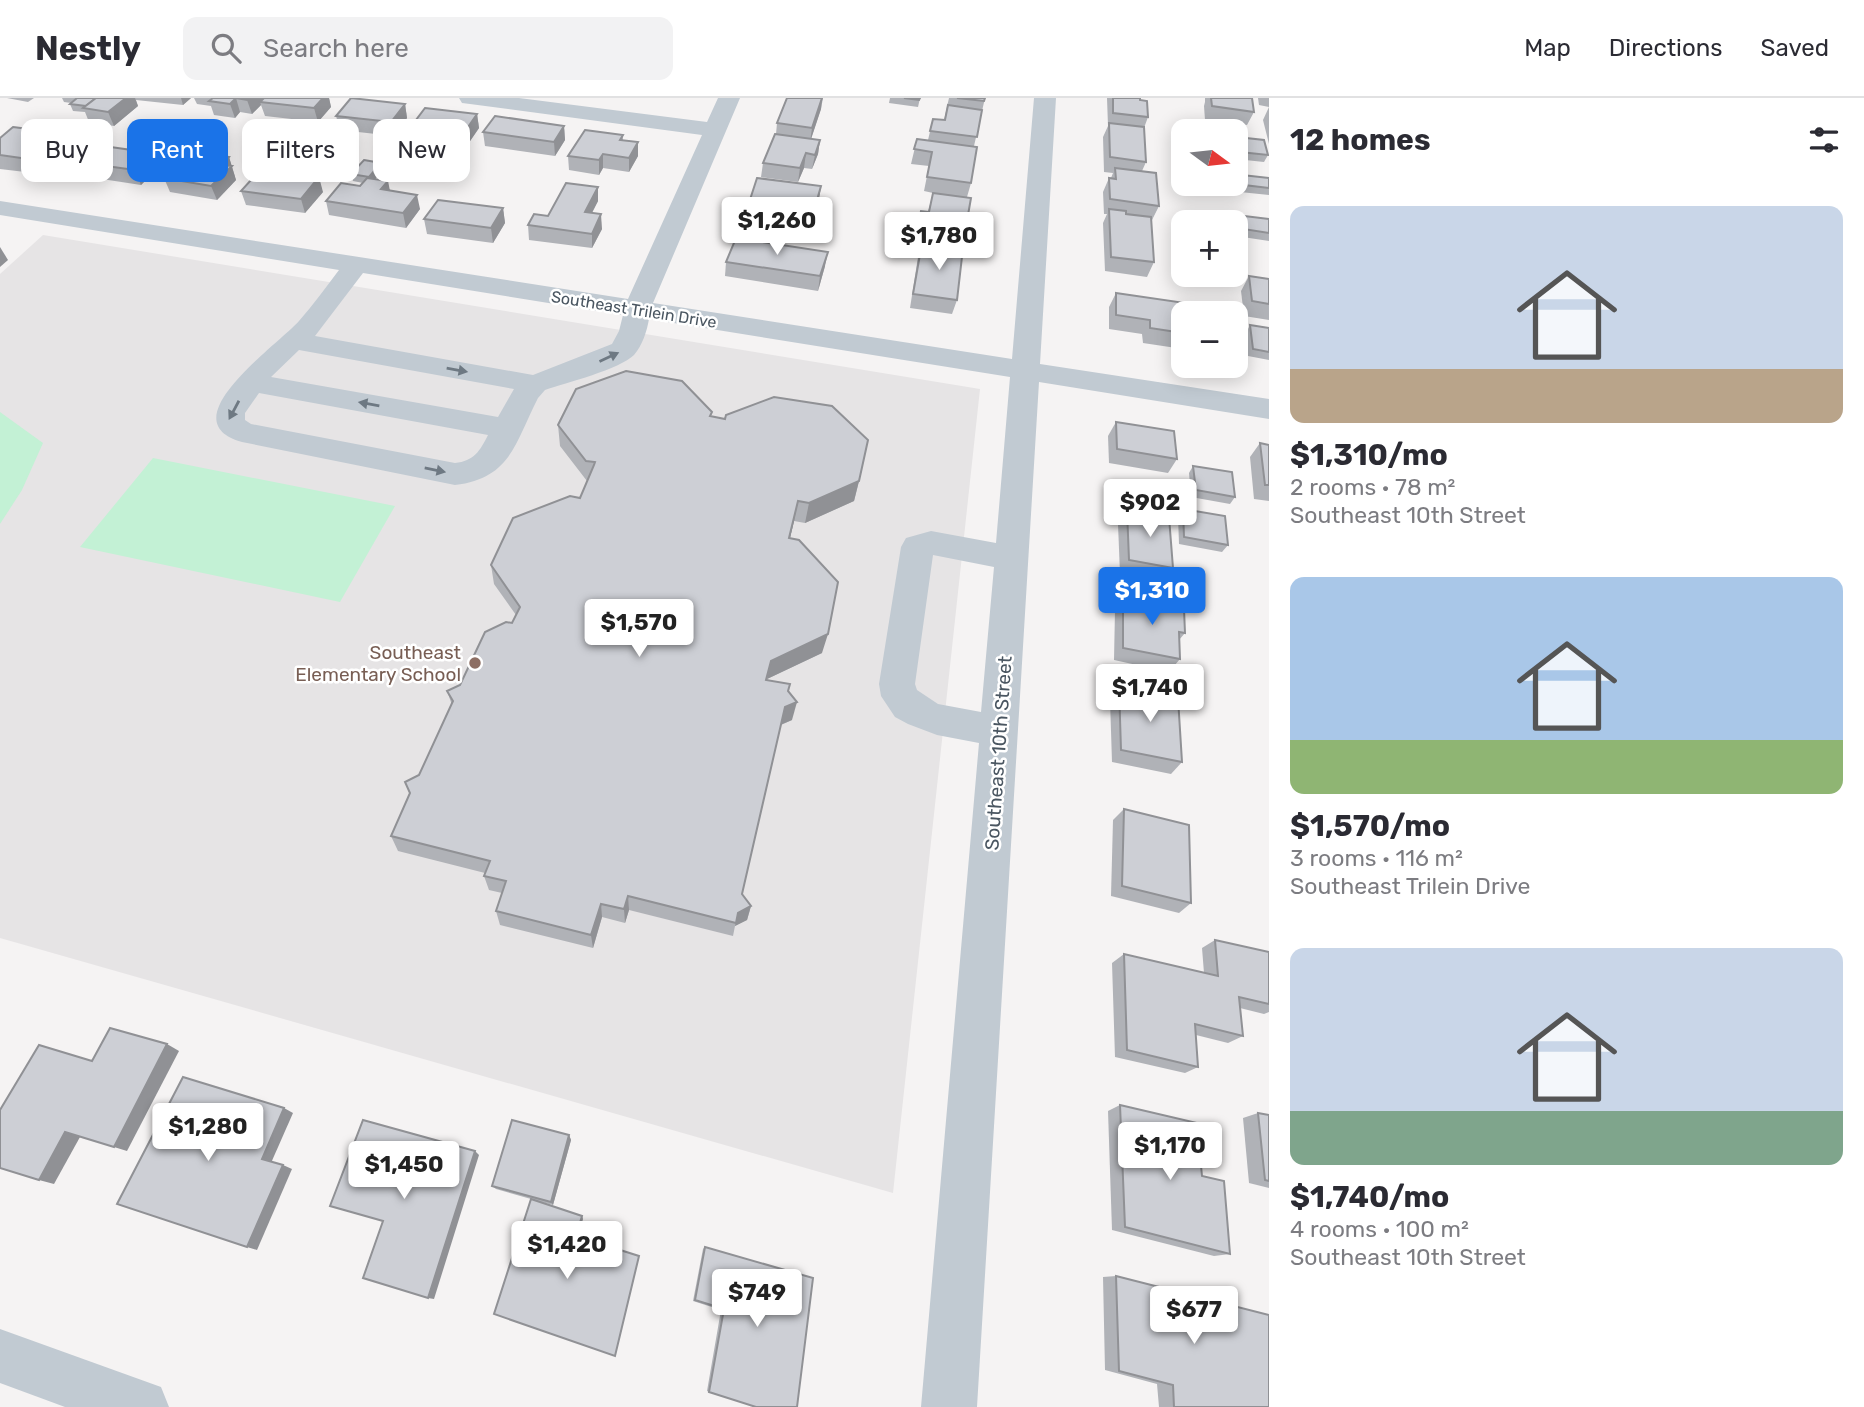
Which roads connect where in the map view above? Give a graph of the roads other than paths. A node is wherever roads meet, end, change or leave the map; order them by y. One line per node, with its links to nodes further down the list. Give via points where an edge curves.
1 (470, 98): 4 (street)
2 (729, 98): 4 (street)
3 (1045, 98): 9 (street, Southeast 10th Street)
4 (714, 130): 7 (street)
5 (0, 208): 6 (street, Southeast Trilein Drive)
6 (356, 265): 7 (street, Southeast Trilein Drive); 8 (street)
7 (637, 310): 9 (street, Southeast Trilein Drive); 11 (street, one-way to 7, via 623,350)
8 (293, 341): 10 (street); 11 (street, one-way to 11)
9 (1026, 371): 12 (street, Southeast Trilein Drive); 14 (street, Southeast 10th Street)
10 (252, 383): 13 (street, one-way to 10); 13 (street, one-way to 13, via 230,412 228,419 235,429 455,474 473,472 489,462)
11 (535, 384): 13 (street)
12 (1269, 409)
13 (508, 429)
14 (1012, 558): 15 (street, Southeast 10th Street); 15 (street, via 931,543 918,547 897,684 901,701 918,713)
15 (1000, 731): 18 (street, Southeast 10th Street)
16 (0, 1356): 17 (street)
17 (141, 1407)
18 (949, 1407)

